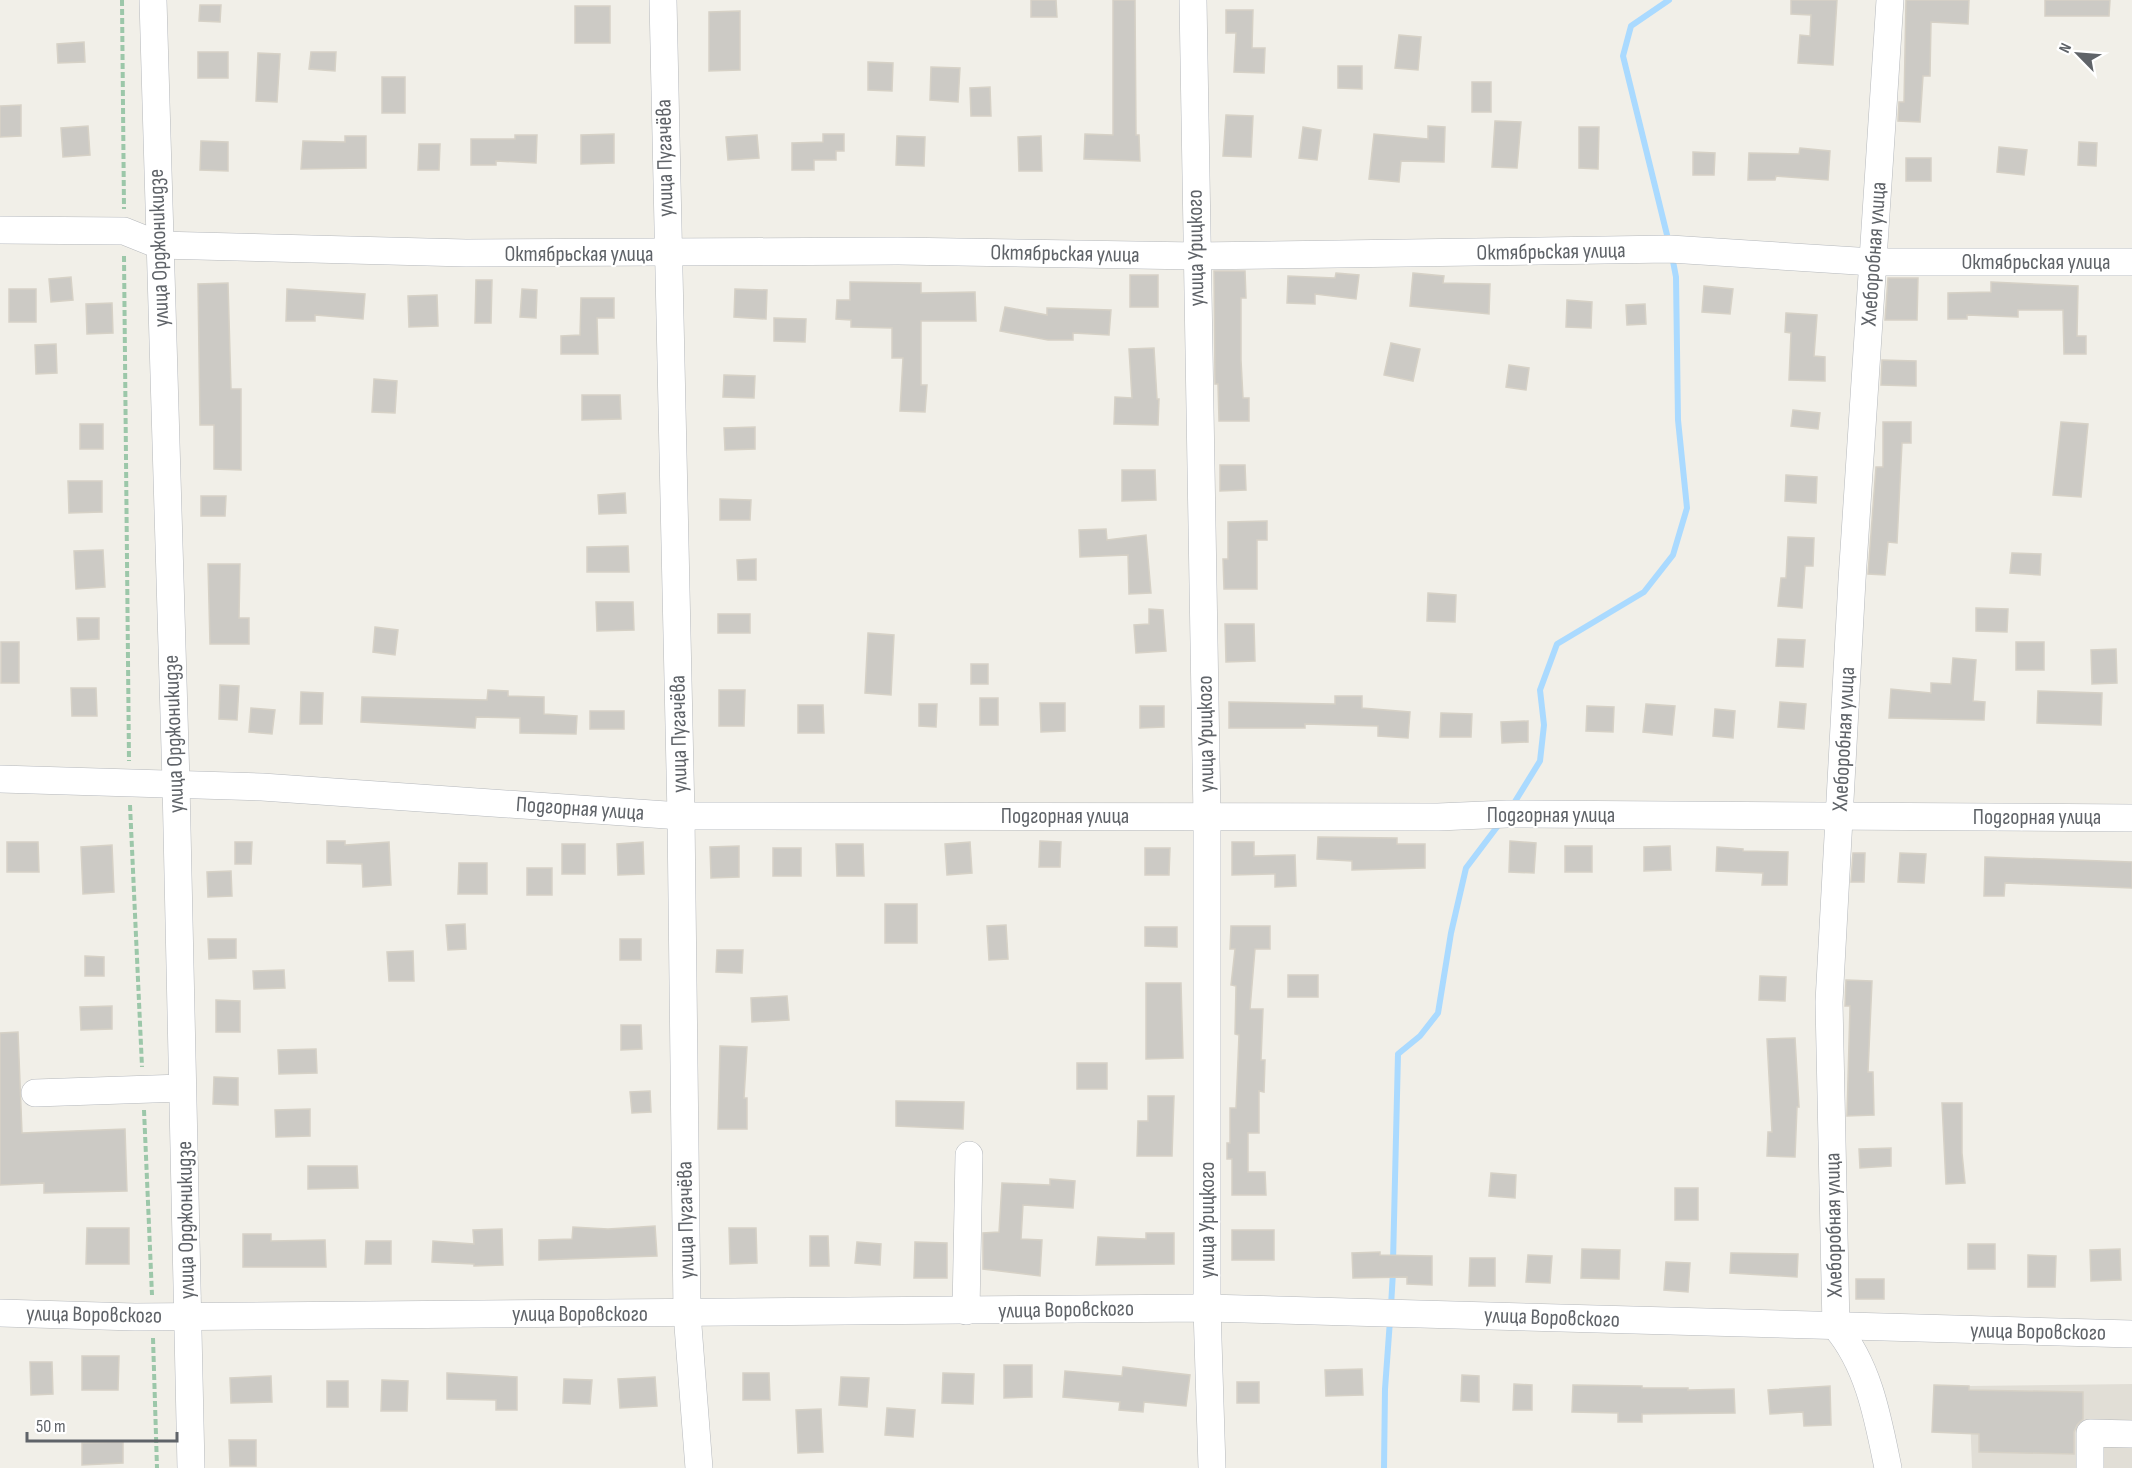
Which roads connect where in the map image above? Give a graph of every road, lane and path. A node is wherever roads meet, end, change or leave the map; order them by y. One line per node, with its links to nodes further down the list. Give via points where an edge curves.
1 (122, 0): 7 (path)
2 (153, 0): 8 (street, улица Орджоникидзе)
3 (663, 0): 9 (street, улица Пугачёва)
4 (1193, 0): 10 (street, улица Урицкого)
5 (1890, 0): 11 (street, Хлеборобная улица)
6 (0, 230): 7 (street, Октябрьская улица)
7 (124, 231): 8 (street, Октябрьская улица); 14 (path)
8 (159, 245): 9 (street, Октябрьская улица); 15 (street, улица Орджоникидзе)
9 (667, 254): 10 (street, Октябрьская улица, via 898,251); 16 (street, улица Пугачёва)
10 (1196, 256): 11 (street, Октябрьская улица, via 1670,249); 18 (street, улица Урицкого)
11 (1873, 262): 12 (street, Октябрьская улица); 17 (street, Хлеборобная улица)
12 (2132, 262)
13 (0, 779): 14 (street, Подгорная улица)
14 (129, 782): 15 (street, Подгорная улица); 21 (path)
15 (176, 783): 16 (street, Подгорная улица); 20 (street, улица Орджоникидзе)
16 (681, 816): 18 (street, Подгорная улица); 27 (street, улица Пугачёва)
17 (1840, 816): 18 (street, Подгорная улица); 19 (street, Подгорная улица); 30 (street, Хлеборобная улица, via 1829,1002)
18 (1207, 817): 24 (street, улица Урицкого)
19 (2132, 818)
20 (182, 1088): 21 (street); 28 (street, улица Орджоникидзе)
21 (143, 1090): 22 (street); 29 (path)
22 (35, 1092)
23 (969, 1155): 25 (street)
24 (1207, 1308): 25 (street, улица Воровского); 30 (street, улица Воровского); 36 (street, улица Урицкого)
25 (966, 1311): 27 (street, улица Воровского)
26 (0, 1313): 29 (street, улица Воровского)
27 (687, 1313): 28 (street, улица Воровского); 35 (street, улица Пугачёва)
28 (188, 1316): 29 (street, улица Воровского); 34 (street, улица Орджоникидзе)
29 (153, 1317): 33 (path)
30 (1836, 1327): 31 (street, улица Воровского); 37 (street, Хлеборобная улица, via 1851,1345 1869,1389)
31 (2132, 1334)
32 (2132, 1434): 38 (street, via 2090,1433)
33 (157, 1468)
34 (191, 1468)
35 (699, 1468)
36 (1212, 1468)
37 (1888, 1468)
38 (2090, 1468)

